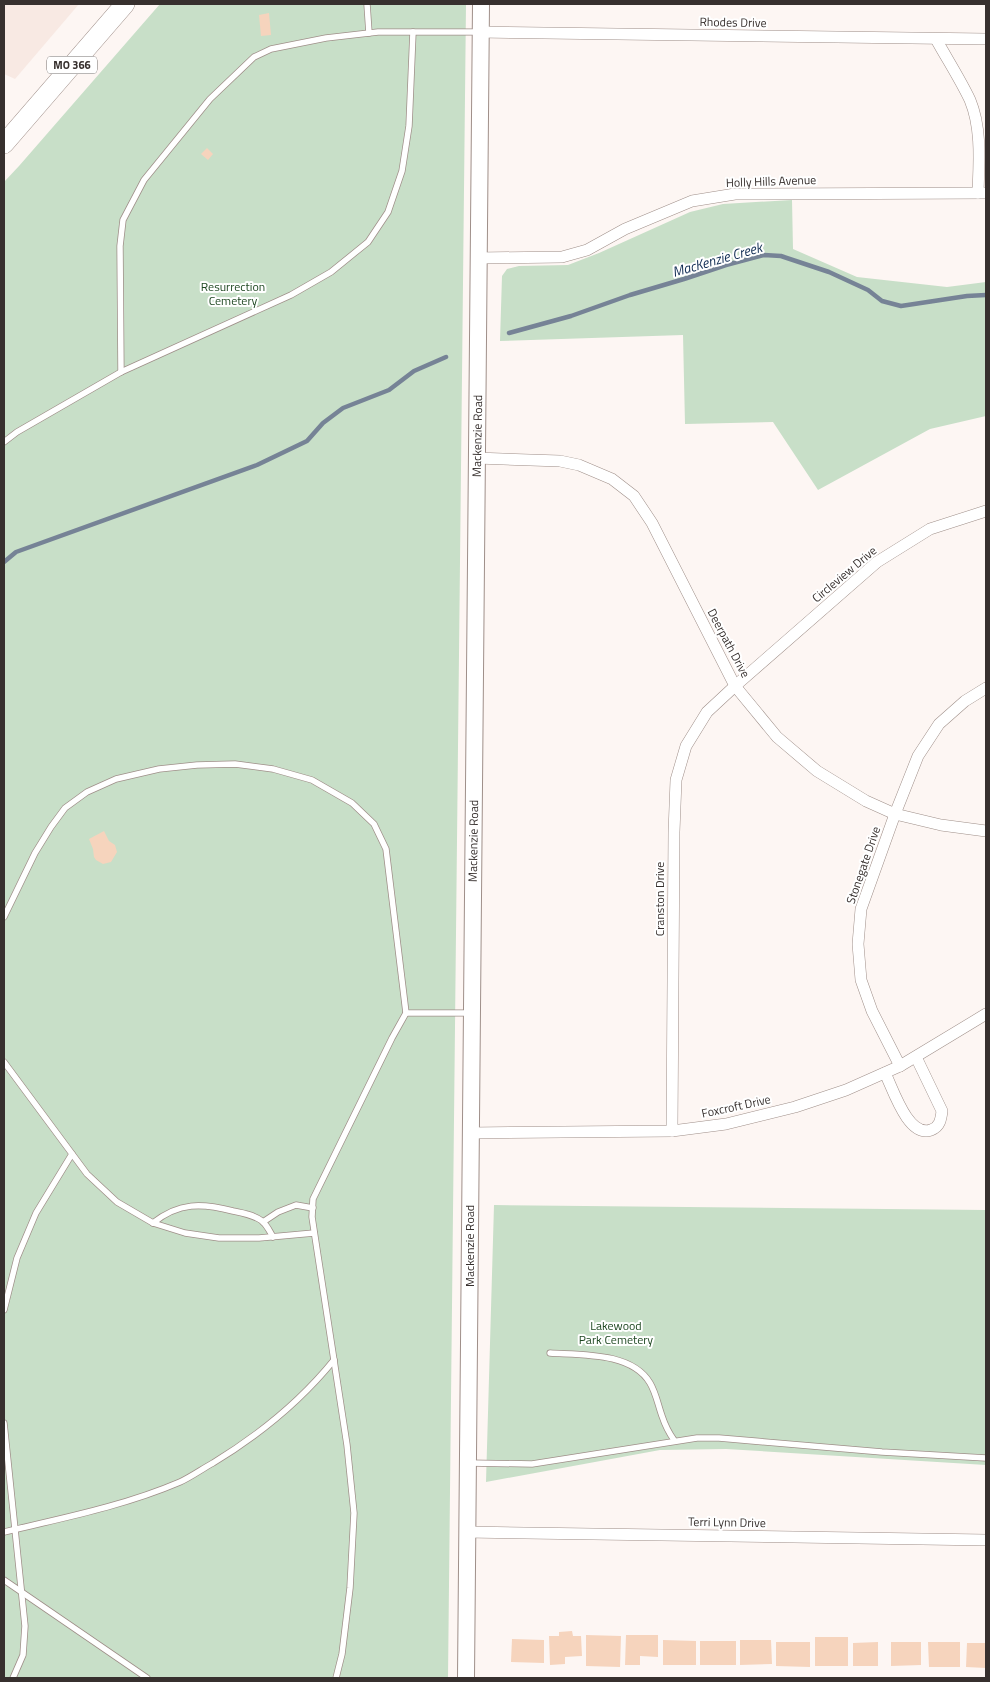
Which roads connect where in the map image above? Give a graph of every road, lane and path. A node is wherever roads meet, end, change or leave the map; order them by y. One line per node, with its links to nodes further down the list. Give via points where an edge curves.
1 (125, 4): 9 (main road, MO 366)
2 (367, 4): 6 (lane)
3 (481, 4): 5 (main road, Mackenzie Road)
4 (413, 32): 5 (lane); 6 (lane); 12 (lane, via 409,126 402,171 388,212 368,242 331,272 291,295)
5 (480, 32): 7 (street, Rhodes Drive); 11 (main road, Mackenzie Road)
6 (370, 33): 12 (lane, via 271,49 254,57 210,99 144,180 123,220 120,246)
7 (936, 39): 8 (street, Rhodes Drive); 10 (street, via 970,101 977,126)
8 (986, 39)
9 (4, 144)
10 (982, 193): 11 (street, Holly Hills Avenue, via 735,194 692,201 587,250 562,257)
11 (478, 258): 14 (main road, Mackenzie Road)
12 (121, 372): 13 (lane)
13 (4, 442)
14 (476, 458): 16 (street, Deerpath Drive, via 560,461 579,465 612,479 634,496 652,523); 22 (main road, Mackenzie Road)
15 (986, 511): 16 (street, Circleview Drive, via 930,529 877,562)
16 (735, 686): 18 (street, Deerpath Drive, via 777,737 817,771 866,801); 28 (street, Cranston Drive, via 707,712 691,737 676,780)
17 (986, 688): 18 (street, Stonegate Drive, via 939,724 918,756)
18 (895, 814): 19 (street, Deerpath Drive); 26 (street, Stonegate Drive, via 862,909 858,944 861,980 872,1011)
19 (986, 831)
20 (4, 917): 21 (lane, via 34,853 51,827 65,808 87,792 116,779 159,769 234,764 273,769 312,780 352,803 374,824 386,849)
21 (406, 1014): 22 (lane); 31 (lane, via 313,1199)
22 (471, 1014): 29 (main road, Mackenzie Road)
23 (986, 1014): 24 (street, Foxcroft Drive)
24 (916, 1057): 26 (street, Foxcroft Drive); 27 (street, via 942,1111 936,1128 926,1132 909,1122)
25 (4, 1062): 30 (lane)
26 (900, 1066): 27 (street, Foxcroft Drive)
27 (884, 1073): 28 (street, Foxcroft Drive, via 795,1107 726,1124)
28 (672, 1132): 29 (street, Foxcroft Drive)
29 (470, 1133): 42 (main road, Mackenzie Road)
30 (72, 1154): 33 (lane, via 87,1174 117,1202); 36 (lane, via 36,1214 17,1258)
31 (312, 1208): 32 (lane, via 296,1205); 34 (lane)
32 (263, 1222): 33 (lane, via 253,1216 204,1205 175,1209); 35 (lane)
33 (153, 1223): 35 (lane, via 185,1233 220,1238)
34 (314, 1233): 35 (lane); 38 (lane)
35 (273, 1237)
36 (4, 1310)
37 (550, 1353): 40 (lane, via 599,1356 640,1370 650,1382 667,1430)
38 (334, 1360): 43 (lane, via 286,1411 241,1446 182,1481 138,1498); 51 (lane, via 354,1513 350,1588)
39 (4, 1422): 43 (lane)
40 (674, 1440): 41 (lane, via 719,1438); 42 (lane, via 532,1464)
41 (986, 1458)
42 (467, 1464): 45 (main road, Mackenzie Road)
43 (15, 1529): 44 (lane); 48 (lane)
44 (4, 1532)
45 (467, 1532): 46 (street, Terri Lynn Drive); 52 (main road, Mackenzie Road)
46 (986, 1540)
47 (4, 1580): 48 (lane)
48 (22, 1592): 49 (lane, via 23,1654); 50 (lane)
49 (13, 1678)
50 (148, 1678)
51 (336, 1678)
52 (466, 1678)

